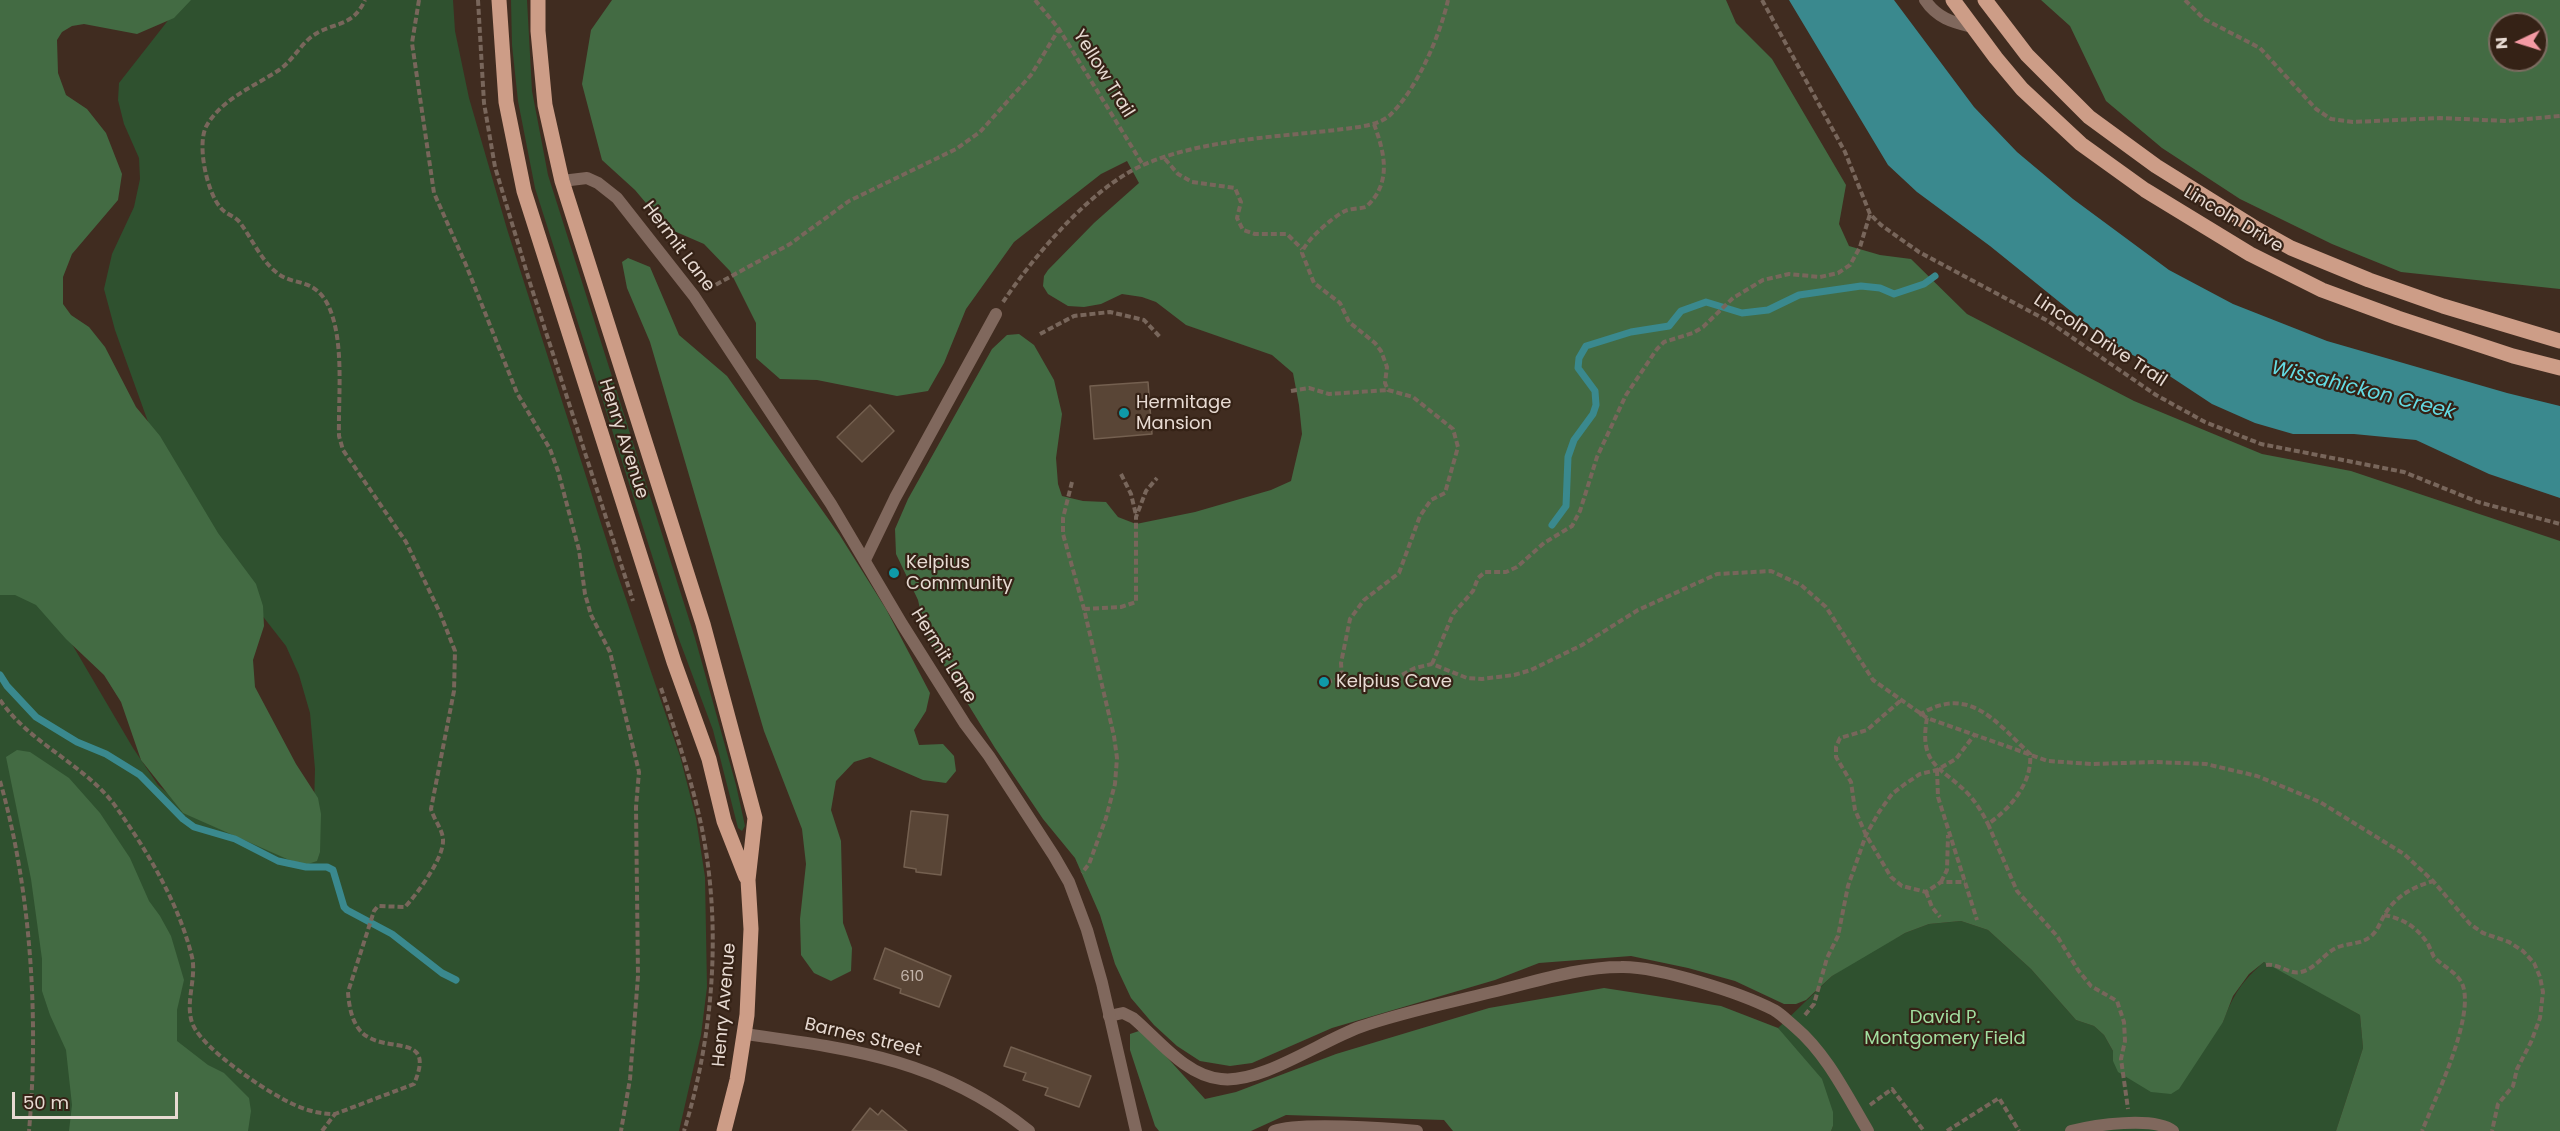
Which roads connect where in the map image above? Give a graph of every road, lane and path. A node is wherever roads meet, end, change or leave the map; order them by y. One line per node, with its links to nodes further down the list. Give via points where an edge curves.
1 (365, 0): 67 (path, via 352,19 311,37 279,70 232,99 207,125 202,144 218,206 240,221 275,272 308,283 328,305 337,346 339,436 343,450 406,542 455,651 454,691 431,809 441,832 442,849 405,907 378,906 374,911 350,983 349,1006 359,1029 368,1037 417,1052 418,1074 414,1084 405,1089)
2 (419, 0): 71 (path, via 412,43 434,194 517,393 550,449 558,471 579,550 585,594 610,652 639,772 638,976 630,1079)
3 (478, 0): 37 (path, via 484,103 495,167)
4 (499, 0): 53 (main road, Henry Avenue, via 506,102 524,191 674,662 709,759 724,821)
5 (538, 0): 19 (main road, Henry Avenue, via 545,105)
6 (1035, 0): 14 (path, Yellow Trail)
7 (1448, 0): 16 (path, via 1442,23 1412,84 1400,104)
8 (1762, 0): 20 (path, Lincoln Drive Trail, via 1845,152)
9 (1925, 0): 13 (street, via 1946,20)
10 (1953, 0): 13 (main road, Lincoln Drive)
11 (1985, 0): 26 (main road, Lincoln Drive, via 2027,55 2089,117 2156,166 2257,228 2291,248 2369,280)
12 (2186, 0): 15 (path, via 2205,19 2260,48 2316,109 2331,119 2506,121)
13 (1972, 27): 27 (main road, Lincoln Drive, via 2022,89 2081,144 2250,254 2285,274 2369,308)
14 (1059, 29): 18 (path, Yellow Trail); 22 (path, via 1031,75 980,132 849,201 790,244)
15 (2560, 116)
16 (1374, 124): 17 (path, via 1216,146); 21 (path, via 1385,167 1380,190 1366,207 1350,209 1334,218)
17 (1164, 158): 18 (path); 21 (path, via 1178,174 1192,182 1234,188 1241,202 1237,218 1243,230 1287,234)
18 (1143, 165): 23 (path, via 1108,187 1055,235 1021,275)
19 (562, 182): 22 (street, Hermit Lane, via 587,178 617,198); 53 (main road, Henry Avenue, via 702,624 748,785 755,818)
20 (1870, 213): 34 (path, Lincoln Drive Trail, via 1919,252 2048,321 2205,422 2261,444 2404,472 2478,502); 38 (path, via 1860,247 1850,265 1838,273 1820,277 1789,274 1763,280 1733,298 1703,327 1664,342 1657,349 1626,395 1597,457 1572,526 1544,543 1517,567 1506,572 1485,572 1478,578 1473,591 1453,614)
21 (1302, 249): 28 (path, via 1314,283 1340,303 1349,322 1381,351 1387,367)
22 (694, 296): 35 (street, Hermit Lane)
23 (996, 314): 35 (street, via 895,498)
24 (1040, 334): 25 (path, via 1074,316 1110,312 1144,320)
25 (1161, 338)
26 (2560, 341)
27 (2560, 368)
28 (1388, 390): 29 (path, via 1329,394 1309,388); 39 (path, via 1413,397 1437,414 1453,429 1458,447 1445,493 1431,500 1420,516 1400,573 1364,600 1350,620 1341,663)
29 (1291, 391)
30 (1121, 474): 33 (path)
31 (1157, 478): 33 (path, via 1146,492)
32 (1072, 482): 36 (path, via 1063,534)
33 (1136, 517): 36 (path, via 1136,602)
34 (2560, 524)
35 (866, 560): 55 (street, Hermit Lane, via 953,706)
36 (1084, 609): 55 (path, via 1114,736 1117,774 1089,864)
37 (636, 612)
38 (1432, 664): 39 (path, via 1415,668 1381,686 1358,685); 43 (path, via 1467,678 1482,679 1531,670 1582,645 1638,610 1717,574 1771,571 1801,585 1826,607 1873,680)
39 (1342, 678): 40 (path)
40 (1326, 682)
41 (661, 687): 72 (path, via 696,805 711,899 708,1011)
42 (0, 700): 67 (path, via 19,724 103,790 145,851 173,906 192,958 190,1009 193,1024 203,1039 268,1091 297,1106)
43 (1899, 701): 44 (path); 52 (path, via 1867,730 1840,738 1836,747 1836,757 1851,782)
44 (1919, 715): 45 (path); 47 (path, via 1933,706 1961,702 1980,710)
45 (1927, 718): 46 (path); 48 (path, via 1927,749)
46 (1975, 734): 47 (path); 48 (path, via 1956,759)
47 (2030, 754): 50 (path, via 2024,785 2000,816); 54 (path, via 2048,760 2091,764 2206,764 2257,777 2319,802 2404,854)
48 (1937, 770): 50 (path, via 1970,796); 51 (path, via 1938,797); 52 (path, via 1920,774 1892,794)
49 (0, 781): 69 (path, via 19,864 25,915 33,1020)
50 (1988, 824): 68 (path, via 2017,891 2057,936 2091,986 2117,1001 2124,1022 2121,1059)
51 (1948, 831): 56 (path, via 1947,870); 57 (path)
52 (1866, 835): 58 (path, via 1891,877 1902,886); 64 (path, via 1814,1004)
53 (748, 880): 65 (main road, Henry Avenue, via 750,981)
54 (2433, 881): 59 (path, via 2404,893); 85 (path, via 2470,924 2523,951 2541,977 2540,1018 2513,1086 2498,1104)
55 (1069, 882): 63 (street, Hermit Lane, via 1090,938)
56 (1941, 882): 57 (path); 58 (path)
57 (1965, 882): 61 (path)
58 (1926, 892): 60 (path)
59 (2384, 915): 62 (path, via 2380,927 2370,937 2340,946 2310,968 2292,972); 84 (path, via 2402,918 2418,930 2435,958 2463,986 2465,1001 2453,1055)
60 (1940, 917)
61 (1977, 920)
62 (2266, 965)
63 (1109, 1016): 64 (street, via 1123,1013 1133,1018 1196,1071 1222,1080 1261,1073 1337,1036 1404,1014 1611,967 1660,972 1735,994 1775,1011); 75 (street, Hermit Lane)
64 (1796, 1027): 78 (street, via 1827,1063)
65 (745, 1034): 73 (main road, Henry Avenue); 74 (street, Barnes Street, via 846,1050 919,1068 974,1094)
66 (1880, 1098): 79 (path, via 1892,1089)
67 (335, 1114): 70 (path)
68 (2131, 1124): 82 (street); 83 (street, via 2159,1124)
69 (29, 1131)
70 (322, 1131)
71 (621, 1131)
72 (684, 1131)
73 (724, 1131)
74 (1029, 1131)
75 (1136, 1131)
76 (1274, 1131): 77 (street)
77 (1417, 1131)
78 (1868, 1131)
79 (1924, 1131)
80 (1947, 1131): 81 (path, via 1999,1098)
81 (2019, 1131)
82 (2071, 1131)
83 (2172, 1131)
84 (2422, 1131)
85 (2492, 1131)

